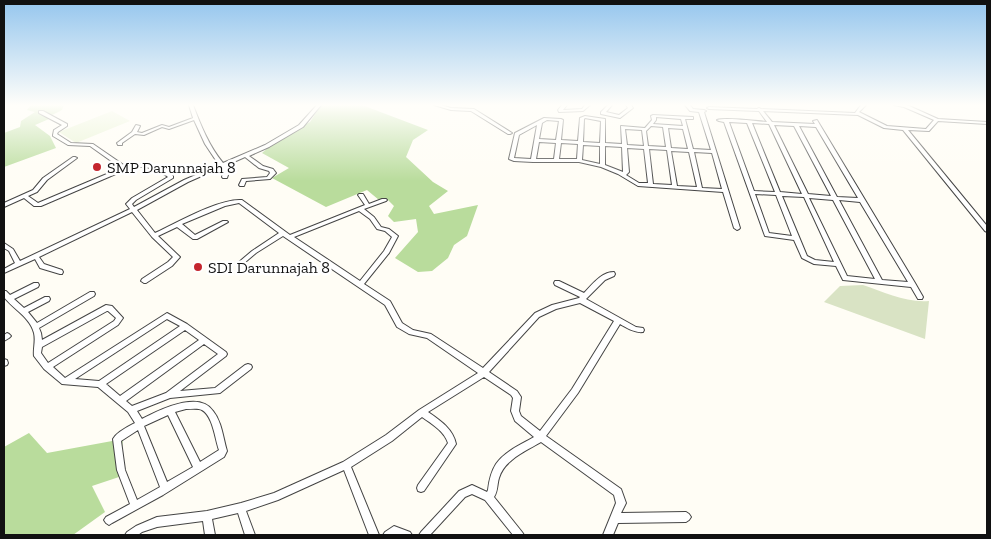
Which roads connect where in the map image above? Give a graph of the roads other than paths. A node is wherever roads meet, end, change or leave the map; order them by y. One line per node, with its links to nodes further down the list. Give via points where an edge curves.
1 (57, 130): 42 (street, via 56,135 70,144 91,145)
2 (136, 130): 23 (street)
3 (152, 130): 23 (street)
4 (199, 130): 40 (street, via 208,148)
5 (293, 130): 35 (street)
6 (505, 130): 24 (street)
7 (525, 130): 37 (street, via 517,134 511,158)
8 (539, 130): 25 (street)
9 (560, 130): 26 (street)
10 (581, 130): 27 (street)
11 (602, 130): 29 (street)
12 (623, 130): 30 (street)
13 (645, 130): 31 (street)
14 (666, 130): 32 (street)
15 (686, 130): 33 (street)
16 (707, 130): 34 (street)
17 (730, 130): 50 (street)
18 (751, 130): 51 (street)
19 (775, 130): 54 (street)
20 (799, 130): 55 (street)
21 (821, 130): 57 (street)
22 (906, 130): 65 (street)
23 (134, 133): 28 (street, via 121,140)
24 (510, 133)
25 (537, 140): 26 (street); 37 (street)
26 (558, 141): 27 (street); 38 (street)
27 (580, 143): 29 (street); 39 (street)
28 (120, 144)
29 (602, 144): 30 (street); 41 (street)
30 (624, 146): 31 (street); 43 (street, via 626,172)
31 (646, 147): 32 (street); 46 (street)
32 (668, 149): 33 (street); 47 (street)
33 (691, 150): 34 (street); 48 (street)
34 (714, 152): 49 (street)
35 (246, 156): 40 (street); 45 (street, via 273,173 268,178 244,181)
36 (75, 158): 53 (street)
37 (533, 161): 38 (street)
38 (556, 161): 39 (street)
39 (579, 161): 41 (street)
40 (223, 165): 44 (street); 60 (street)
41 (602, 166): 43 (street)
42 (124, 168): 53 (street, via 39,205); 60 (street, via 146,166 171,176 131,201 129,204)
43 (623, 175): 46 (street, via 634,183)
44 (225, 177)
45 (242, 185)
46 (651, 185): 47 (street)
47 (675, 187): 48 (street)
48 (700, 189): 49 (street)
49 (726, 191): 64 (street)
50 (752, 192): 51 (street); 68 (street, via 768,235)
51 (778, 194): 54 (street); 68 (street)
52 (361, 195): 59 (street)
53 (25, 196): 58 (street)
54 (806, 196): 55 (street); 73 (street)
55 (835, 198): 57 (street); 78 (street)
56 (384, 200): 59 (street)
57 (862, 200): 82 (street)
58 (4, 205)
59 (368, 206): 61 (street)
60 (134, 209): 67 (street); 70 (street)
61 (360, 209): 66 (street); 80 (street, via 379,228 395,236 387,252)
62 (226, 222): 63 (street, via 195,238)
63 (179, 225): 66 (street, via 236,200); 67 (street)
64 (737, 228)
65 (987, 230)
66 (286, 235): 71 (street); 80 (street)
67 (154, 236): 77 (street, via 177,257)
68 (797, 238): 73 (street, via 804,257)
69 (4, 245): 72 (street, via 11,250)
70 (36, 256): 72 (street); 75 (street, via 42,266)
71 (241, 263)
72 (18, 264): 74 (street)
73 (838, 264): 78 (street, via 844,278)
74 (4, 271)
75 (60, 272)
76 (612, 274): 86 (street, via 603,278)
77 (144, 281)
78 (880, 282): 82 (street)
79 (557, 283): 86 (street)
80 (361, 284): 97 (street, via 388,303 399,325 410,332 429,336)
81 (36, 285): 84 (street)
82 (913, 285): 85 (street)
83 (92, 294): 90 (street)
84 (6, 296): 88 (street)
85 (920, 297)
86 (583, 298): 89 (street); 97 (street, via 537,315)
87 (47, 299): 88 (street)
88 (23, 312): 90 (street)
89 (618, 321): 92 (street); 105 (street, via 575,391)
90 (36, 326): 94 (street)
91 (185, 326): 93 (street); 98 (street, via 167,316); 99 (street)
92 (641, 330)
93 (204, 340): 100 (street, via 223,354); 101 (street)
94 (39, 345): 95 (street, via 37,354); 95 (street, via 106,308 120,318)
95 (47, 367): 98 (street)
96 (248, 367): 100 (street, via 217,390)
97 (483, 373): 103 (street); 105 (street, via 516,395 516,415)
98 (65, 382): 99 (street)
99 (100, 384): 101 (street)
100 (169, 395): 104 (street)
101 (120, 401): 104 (street)
102 (170, 410): 104 (street); 107 (street); 107 (street, via 201,406 207,409 214,422 223,451)
103 (422, 412): 106 (street); 109 (street, via 445,430 452,444)
104 (136, 417): 108 (street); 111 (street, via 116,442)
105 (541, 437): 110 (street, via 510,456 499,467); 115 (street, via 618,492 621,503)
106 (346, 465): 112 (street); 120 (street)
107 (198, 468): 108 (street)
108 (165, 488): 111 (street)
109 (420, 488)
110 (488, 498): 123 (street, via 472,489 467,491); 124 (street)
111 (135, 506): 116 (street)
112 (242, 508): 113 (street); 119 (street)
113 (207, 516): 117 (street, via 157,522); 118 (street)
114 (686, 517): 115 (street)
115 (615, 518): 125 (street)
116 (109, 520)
117 (130, 535)
118 (210, 535)
119 (250, 535)
120 (374, 535)
121 (388, 535): 122 (street, via 394,531)
122 (406, 535)
123 (424, 535)
124 (519, 535)
125 (608, 535)

